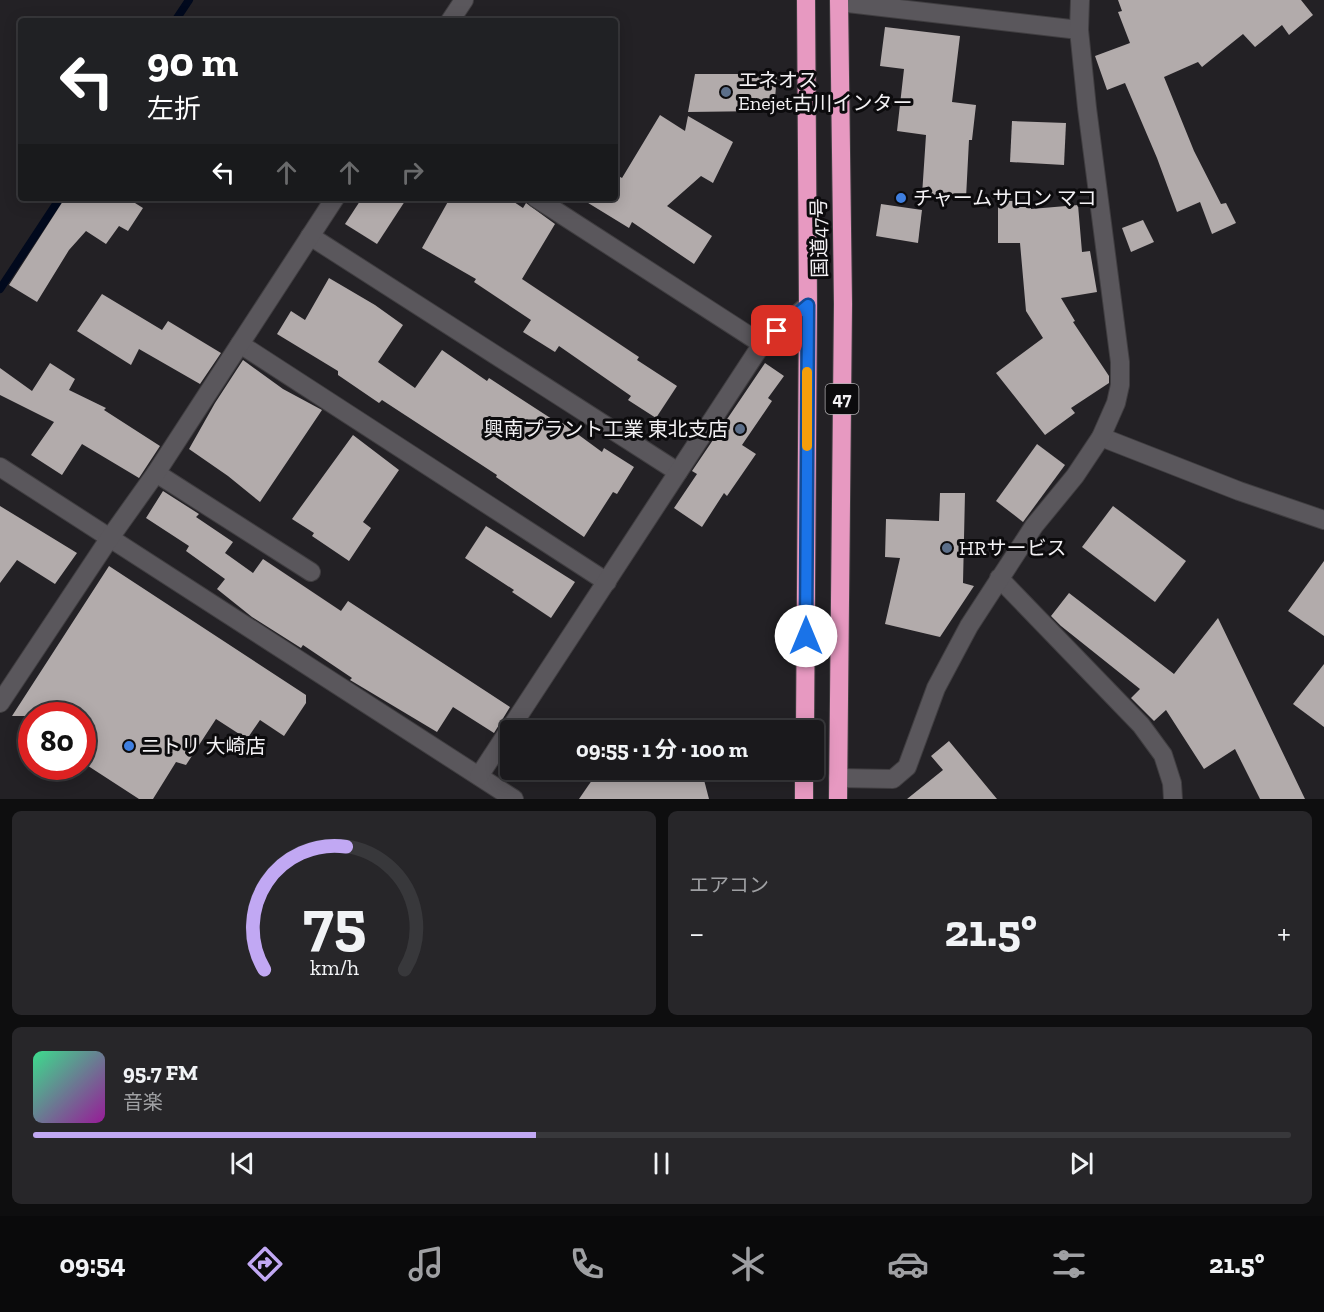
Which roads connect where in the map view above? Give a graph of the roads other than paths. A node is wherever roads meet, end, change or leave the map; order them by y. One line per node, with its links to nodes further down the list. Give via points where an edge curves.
1 (464, 0): 5 (street)
2 (806, 0): 10 (highway, 国道47号 / 47)
3 (1080, 0): 6 (street)
4 (839, 1): 6 (street); 25 (highway, 国道47号 / 47, via 843,304)
5 (452, 18)
6 (1079, 30): 13 (street, via 1120,362 1116,403)
7 (333, 201): 9 (street)
8 (541, 201): 12 (street)
9 (310, 236): 11 (street); 15 (street)
10 (808, 305): 12 (street); 23 (highway, 国道47号 / 47)
11 (240, 344): 16 (street); 21 (street)
12 (762, 344): 15 (street)
13 (1101, 437): 17 (street); 20 (street)
14 (0, 467): 18 (street)
15 (678, 472): 21 (street)
16 (156, 473): 18 (street); 19 (street)
17 (1324, 520)
18 (109, 539): 22 (street); 24 (street)
19 (311, 572)
20 (999, 578): 25 (street, via 936,688 907,767 893,778); 30 (street, via 1141,725 1164,756)
21 (607, 582): 24 (street)
22 (0, 703)
23 (805, 720)
24 (479, 776): 27 (street)
25 (838, 778): 29 (highway, 国道47号 / 47)
26 (804, 780): 28 (highway)
27 (514, 799)
28 (804, 799)
29 (838, 799)
30 (1173, 799)

